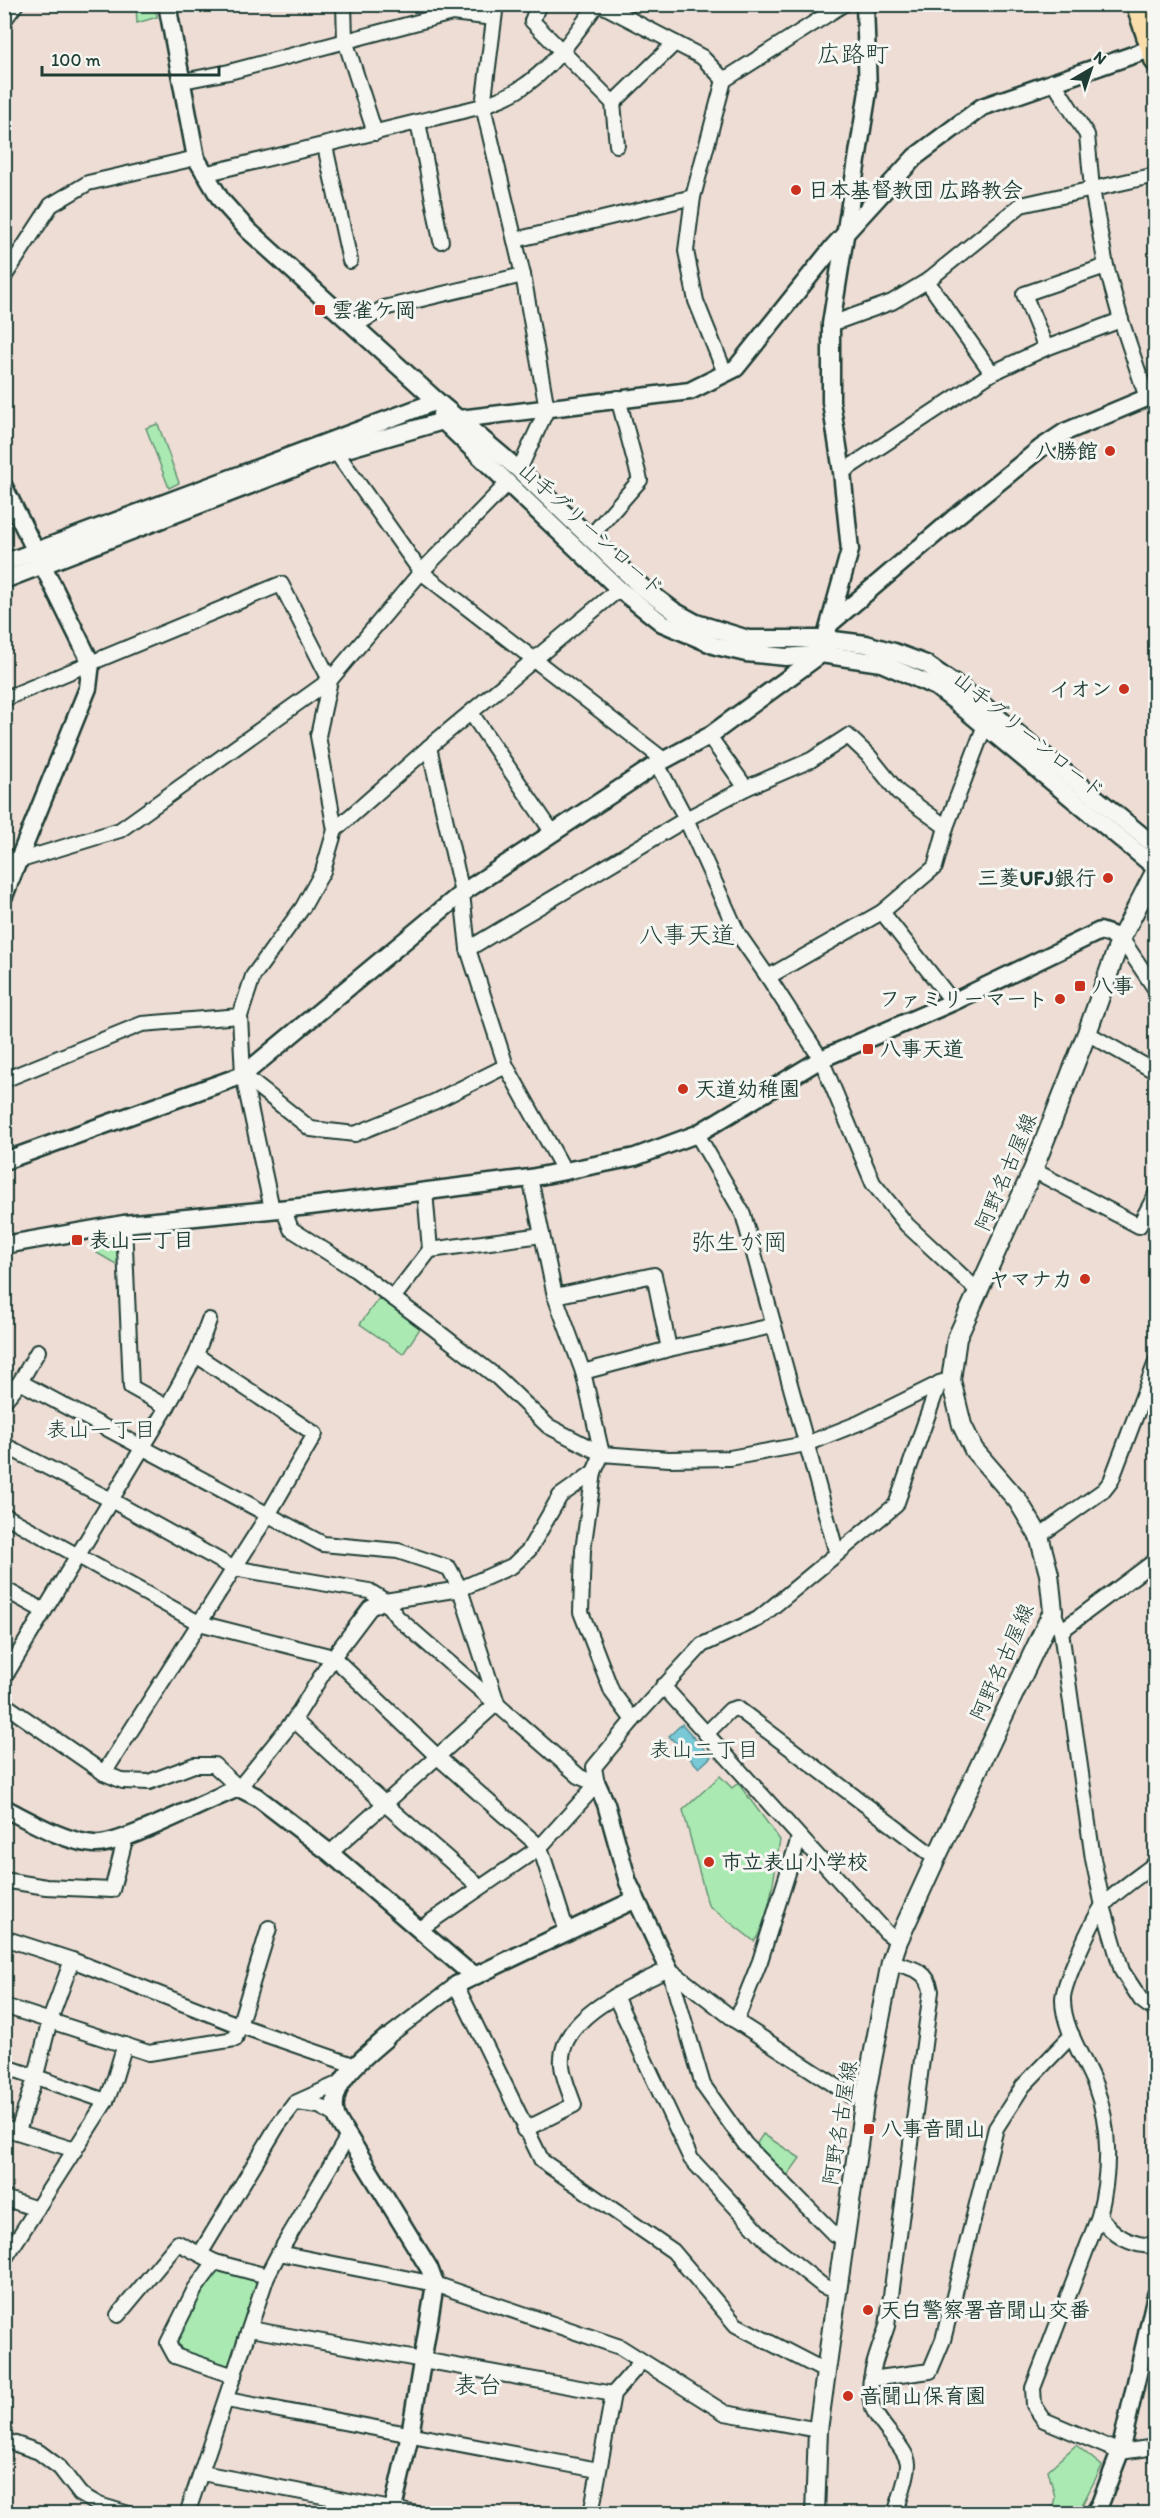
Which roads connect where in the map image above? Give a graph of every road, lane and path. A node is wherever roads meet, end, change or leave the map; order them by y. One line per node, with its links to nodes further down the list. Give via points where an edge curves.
1 (16, 4): 12 (street)
2 (167, 4): 18 (street, 山手グリーンロード)
3 (344, 4): 13 (street)
4 (539, 4): 15 (street, via 532,21)
5 (598, 4): 14 (street); 15 (street)
6 (844, 4): 17 (street)
7 (865, 4): 31 (street, via 868,91)
8 (1137, 4): 16 (highway)
9 (1153, 4): 11 (highway)
10 (495, 11): 13 (street, via 452,13); 21 (street)
11 (1155, 13)
12 (4, 20)
13 (345, 40): 18 (street); 23 (street)
14 (675, 43): 17 (street, via 702,57); 20 (street)
15 (563, 51): 20 (street); 21 (street, via 517,91)
16 (1154, 52): 19 (street)
17 (724, 80): 30 (street)
18 (183, 81): 26 (street, 山手グリーンロード)
19 (1053, 81): 29 (street, via 1087,135); 31 (street, via 982,107 915,157)
20 (613, 103): 24 (street)
21 (483, 106): 22 (street); 32 (street)
22 (418, 122): 23 (street); 33 (street)
23 (375, 133): 25 (street)
24 (617, 145)
25 (325, 146): 27 (street); 34 (street)
26 (196, 158): 27 (street, 山手グリーンロード); 37 (street, via 88,183 51,205)
27 (204, 174): 41 (street, 山手グリーンロード, via 248,230)
28 (1155, 175): 29 (street)
29 (1092, 189): 35 (street); 38 (street, via 1021,205)
30 (693, 197): 32 (street); 43 (street, via 686,251 696,301)
31 (847, 232): 40 (street); 43 (street, via 736,368)
32 (515, 240): 36 (street)
33 (441, 241)
34 (350, 261)
35 (1106, 266): 39 (street); 42 (street, via 1024,294)
36 (523, 275): 41 (street, via 384,308); 48 (street)
37 (4, 277)
38 (927, 281): 40 (street, via 892,302); 44 (street)
39 (1120, 320): 42 (street); 45 (street)
40 (831, 324): 51 (street, via 831,402)
41 (354, 326): 47 (street, 山手グリーンロード)
42 (1046, 348): 44 (street)
43 (725, 373): 46 (street, via 690,391)
44 (992, 373): 51 (street)
45 (1151, 396): 60 (street, via 1065,432 1041,448 952,519)
46 (618, 398): 48 (street); 54 (street, via 640,480)
47 (437, 401): 49 (street, 山手グリーンロード); 55 (street)
48 (547, 409): 49 (street); 52 (street)
49 (451, 419): 50 (street); 52 (street, 山手グリーンロード)
50 (336, 452): 55 (street); 57 (street)
51 (842, 472): 60 (street, via 850,550)
52 (514, 477): 54 (street, 山手グリーンロード); 57 (street); 59 (street, 山手グリーンロード)
53 (4, 487): 55 (street)
54 (590, 537): 60 (street, 山手グリーンロード, via 638,584 696,623 748,639)
55 (38, 559): 56 (street); 58 (street); 62 (street)
56 (4, 563)
57 (421, 572): 61 (street); 63 (street)
58 (4, 580)
59 (619, 589): 60 (street, 山手グリーンロード, via 662,623 716,646 786,657); 61 (street)
60 (826, 639): 66 (street, 山手グリーンロード, via 936,687); 67 (street); 75 (street, 山手グリーンロード, via 894,652 926,664 950,679)
61 (535, 661): 65 (street); 69 (street)
62 (91, 663): 63 (street, via 281,584); 64 (street); 76 (street, via 88,688)
63 (330, 680): 73 (street, via 318,736); 76 (street, via 120,830)
64 (4, 699)
65 (471, 713): 68 (street); 74 (street)
66 (985, 726): 72 (street); 77 (street, 山手グリーンロード)
67 (709, 736): 69 (street); 70 (street)
68 (429, 747): 73 (street); 78 (street)
69 (661, 762): 71 (street); 74 (street)
70 (746, 788): 71 (street); 72 (street, via 811,760 848,736 898,792)
71 (686, 819): 82 (street); 83 (street, via 738,934)
72 (946, 827): 80 (street, via 935,867)
73 (335, 830): 86 (street, via 323,871 303,907 253,976)
74 (553, 833): 78 (street)
75 (1155, 847)
76 (11, 858): 79 (street)
77 (1155, 869): 81 (main road, 阿野名古屋線)
78 (462, 893): 82 (street); 91 (street)
79 (4, 896)
80 (882, 912): 83 (street); 85 (street)
81 (1121, 938): 84 (street); 85 (street, via 1100,931); 87 (main road, 阿野名古屋線)
82 (468, 949): 89 (street)
83 (768, 977): 88 (street)
84 (1155, 990)
85 (953, 1002): 88 (street)
86 (240, 1016): 91 (street); 92 (street, via 142,1024)
87 (1087, 1033): 90 (street); 95 (main road, 阿野名古屋線)
88 (821, 1059): 93 (street); 105 (street, via 873,1183 907,1225)
89 (506, 1066): 91 (street, via 434,1102 356,1134 311,1129); 96 (street)
90 (1155, 1072)
91 (243, 1075): 94 (street); 100 (street)
92 (4, 1080)
93 (697, 1134): 96 (street, via 635,1156); 109 (street, via 743,1215)
94 (4, 1161)
95 (1033, 1170): 99 (street, via 1139,1226); 105 (main road, 阿野名古屋線)
96 (565, 1172): 97 (street)
97 (530, 1178): 98 (street); 102 (street)
98 (425, 1191): 100 (street); 104 (street)
99 (1155, 1194)
100 (277, 1209): 101 (street); 107 (street, via 291,1229)
101 (123, 1224): 103 (street); 118 (street, via 130,1387)
102 (542, 1235): 104 (street); 106 (street)
103 (4, 1245)
104 (430, 1250): 107 (street)
105 (977, 1290): 116 (main road, 阿野名古屋線, via 957,1338)
106 (555, 1296): 110 (street, via 654,1275); 114 (street)
107 (393, 1298): 122 (street, via 498,1378 549,1426)
108 (209, 1320): 112 (street)
109 (772, 1326): 110 (street); 119 (street)
110 (669, 1349): 114 (street)
111 (38, 1351): 115 (street)
112 (196, 1355): 118 (street); 126 (street, via 315,1434)
113 (1155, 1362): 127 (street, via 1111,1481)
114 (583, 1372): 122 (street)
115 (20, 1382): 117 (street); 121 (street)
116 (945, 1382): 119 (street); 127 (main road, 阿野名古屋線, via 974,1450 1017,1501); 128 (street, via 896,1505)
117 (4, 1401)
118 (167, 1407): 121 (street)
119 (806, 1444): 122 (street, via 730,1458); 128 (street)
120 (4, 1445): 124 (street)
121 (143, 1447): 124 (street); 126 (street)
122 (603, 1454): 123 (street)
123 (594, 1472): 133 (street, via 560,1496 528,1550 512,1566); 145 (street, via 583,1550 581,1612 612,1692)
124 (111, 1500): 129 (street); 131 (street)
125 (4, 1515): 129 (street)
126 (268, 1515): 131 (street); 133 (street, via 323,1544 398,1551 431,1561 449,1568)
127 (1039, 1536): 136 (main road, 阿野名古屋線)
128 (837, 1554): 141 (street, via 758,1619 702,1644)
129 (78, 1556): 135 (street); 137 (street)
130 (1155, 1560): 138 (street)
131 (233, 1568): 134 (street, via 369,1592); 137 (street)
132 (4, 1589): 135 (street)
133 (460, 1589): 134 (street); 142 (street)
134 (385, 1601): 139 (street, via 370,1608); 142 (street, via 397,1617)
135 (45, 1611): 140 (street)
136 (1053, 1611): 138 (street); 157 (main road, 阿野名古屋線)
137 (199, 1623): 139 (street); 148 (street)
138 (1061, 1631): 162 (street)
139 (333, 1657): 144 (street); 147 (street)
140 (4, 1678)
141 (663, 1686): 145 (street); 146 (street)
142 (497, 1702): 147 (street); 149 (street, via 580,1777)
143 (4, 1704): 148 (street)
144 (294, 1720): 150 (street); 151 (street)
145 (633, 1720): 149 (street, via 594,1767)
146 (706, 1734): 154 (street); 157 (street, via 736,1708)
147 (437, 1757): 151 (street); 155 (street)
148 (104, 1773): 150 (street, via 123,1781 149,1782 194,1765 214,1765)
149 (597, 1784): 155 (street); 161 (street)
150 (239, 1788): 153 (street); 156 (street, via 257,1797)
151 (385, 1804): 156 (street); 160 (street)
152 (4, 1808): 153 (street, via 51,1832 95,1845)
153 (126, 1836): 159 (street, via 112,1890 46,1887)
154 (799, 1838): 167 (street); 177 (street, via 760,1961)
155 (540, 1847): 160 (street); 165 (street)
156 (330, 1853): 164 (street)
157 (936, 1858): 167 (main road, 阿野名古屋線)
158 (1155, 1863): 162 (street)
159 (4, 1880)
160 (480, 1887): 164 (street)
161 (636, 1899): 165 (street); 170 (street)
162 (1103, 1906): 175 (street, via 1122,1971 1141,2000); 179 (street, via 1062,1999)
163 (269, 1928): 178 (street)
164 (420, 1929): 171 (street)
165 (567, 1932): 171 (street)
166 (4, 1938): 168 (street)
167 (898, 1941): 169 (main road, 阿野名古屋線)
168 (72, 1960): 176 (street); 178 (street)
169 (891, 1962): 186 (main road, 阿野名古屋線); 213 (street, via 922,1971 930,1980 931,1991 887,2326)
170 (669, 1969): 173 (street); 177 (street); 197 (street, via 703,2085 745,2144 833,2232)
171 (477, 1975): 172 (street)
172 (456, 1985): 180 (street); 191 (street)
173 (615, 1996): 191 (street, via 583,2017 564,2047 561,2065 574,2105); 205 (street, via 691,2159 768,2242 823,2286)
174 (4, 2006): 176 (street)
175 (1155, 2010)
176 (50, 2020): 181 (street); 184 (street)
177 (736, 2021): 186 (street, via 850,2095)
178 (238, 2025): 181 (street, via 235,2039 149,2053); 183 (street)
179 (1072, 2035): 196 (street, via 1096,2087 1108,2141 1105,2192); 213 (street, via 1023,2086 996,2128 943,2340 930,2371)
180 (386, 2038): 183 (street)
181 (125, 2045): 187 (street)
182 (4, 2066): 184 (street)
183 (356, 2066): 185 (street)
184 (36, 2075): 187 (street); 190 (street)
185 (342, 2082): 188 (street); 189 (street, via 335,2098)
186 (865, 2097): 197 (main road, 阿野名古屋線)
187 (106, 2101): 193 (street)
188 (295, 2103): 189 (street, via 319,2106); 200 (street)
189 (336, 2115): 192 (street)
190 (11, 2129): 193 (street)
191 (524, 2130): 211 (street, via 542,2161 673,2252 736,2325)
192 (348, 2136): 199 (street); 204 (street)
193 (75, 2150): 195 (street)
194 (4, 2198): 195 (street)
195 (37, 2209): 201 (street)
196 (1099, 2216): 198 (street, via 1125,2241); 220 (street, via 1033,2388 1034,2405 1044,2420)
197 (845, 2239): 205 (main road, 阿野名古屋線)
198 (1155, 2246)
199 (279, 2253): 203 (street); 204 (street)
200 (200, 2254): 202 (street); 207 (street, via 178,2243)
201 (4, 2260)
202 (215, 2262): 203 (street); 212 (street, via 195,2289 168,2343 175,2356)
203 (267, 2276): 208 (street)
204 (435, 2284): 209 (street); 210 (street, via 620,2347)
205 (837, 2292): 211 (main road, 阿野名古屋線)
206 (1155, 2295): 220 (street)
207 (118, 2315)
208 (250, 2329): 209 (street); 212 (street)
209 (423, 2360): 214 (street); 217 (street)
210 (641, 2362): 214 (street); 216 (street, via 725,2413)
211 (827, 2372): 216 (main road, 阿野名古屋線)
212 (234, 2376): 215 (street)
213 (872, 2379): 230 (street, via 870,2401 876,2416 908,2464)
214 (613, 2394): 221 (street)
215 (227, 2400): 217 (street); 222 (street)
216 (818, 2430): 229 (main road, 阿野名古屋線)
217 (410, 2434): 221 (street); 224 (street)
218 (4, 2440): 223 (street, via 39,2452 60,2468)
219 (1155, 2447): 220 (street)
220 (1120, 2452): 231 (street)
221 (598, 2470): 228 (street)
222 (202, 2473): 224 (street); 226 (street)
223 (97, 2509): 225 (street)
224 (391, 2511): 227 (street)
225 (129, 2514)
226 (187, 2514)
227 (418, 2514)
228 (591, 2514)
229 (815, 2514)
230 (896, 2514)
231 (1094, 2514)

